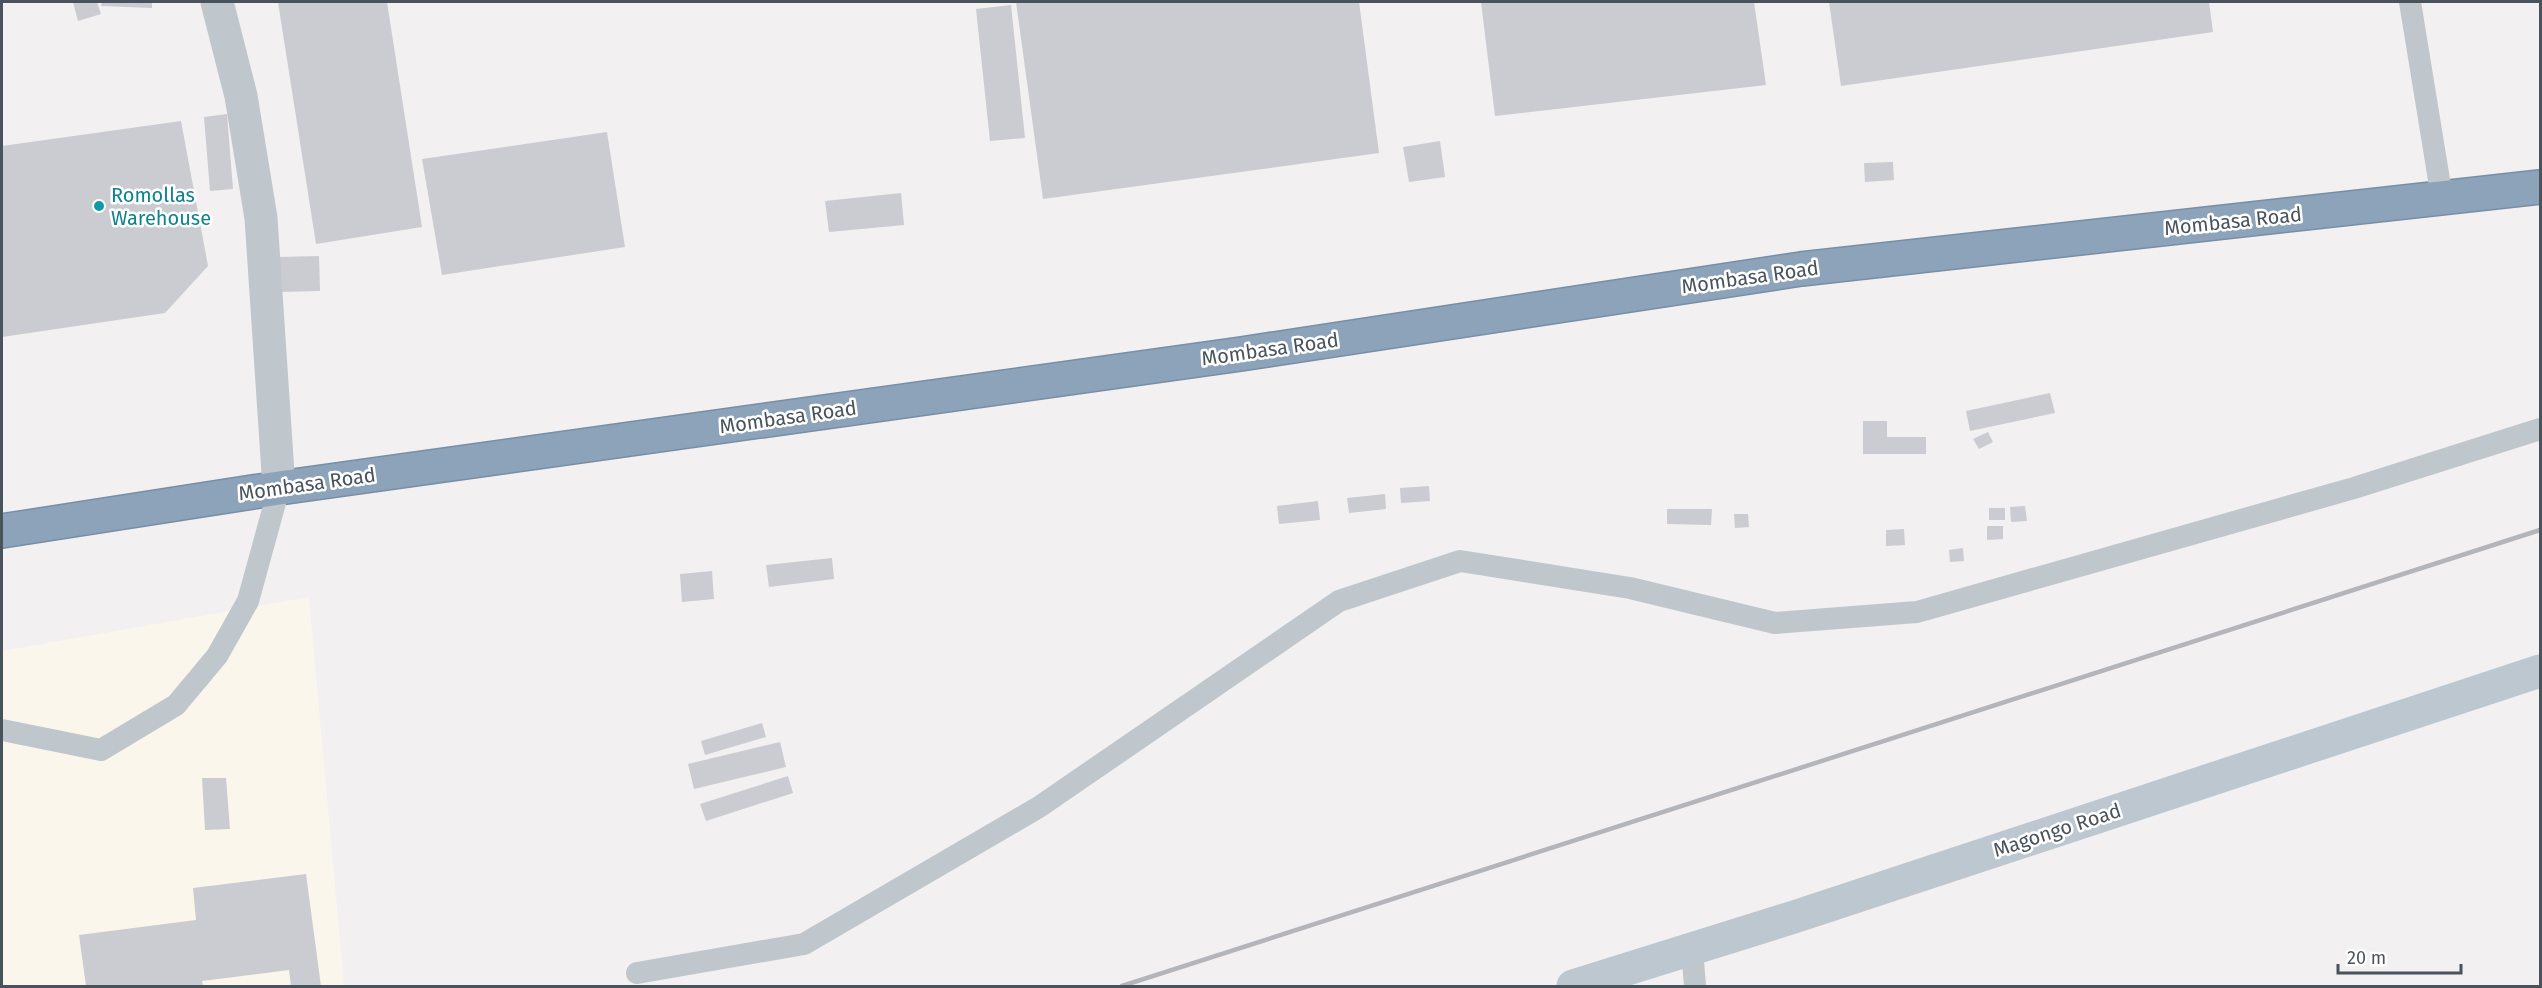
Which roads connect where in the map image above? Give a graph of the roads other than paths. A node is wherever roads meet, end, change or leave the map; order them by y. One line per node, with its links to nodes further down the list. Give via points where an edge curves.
1 (217, 2): 6 (street, via 241,96 261,218)
2 (2410, 2): 4 (lane)
3 (2541, 188): 4 (highway, Mombasa Road)
4 (2442, 198): 6 (highway, Mombasa Road, via 1801,269 1241,354)
5 (2541, 429): 11 (lane, via 2354,488 1917,612 1775,623 1630,588 1460,561 1339,601 1039,807 804,944)
6 (279, 488): 7 (highway, Mombasa Road); 9 (lane, via 248,601 217,656 176,705 101,750)
7 (2, 531)
8 (2541, 671): 10 (street, Magongo Road)
9 (2, 730)
10 (1692, 949): 12 (street, Magongo Road); 13 (lane)
11 (637, 973)
12 (1573, 987)
13 (1695, 987)

